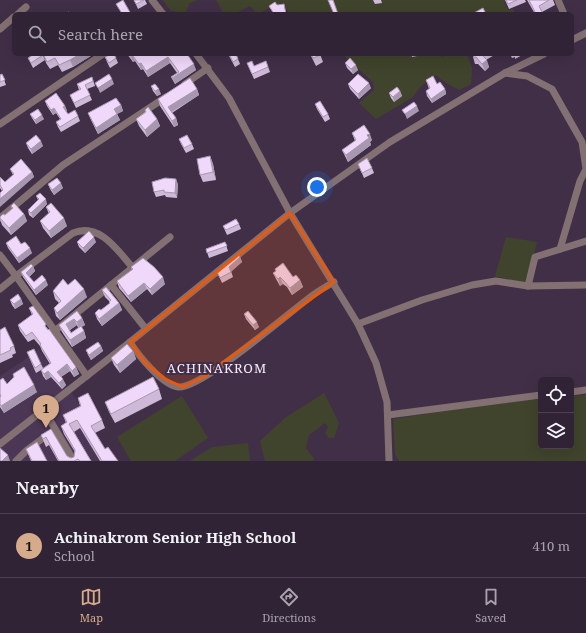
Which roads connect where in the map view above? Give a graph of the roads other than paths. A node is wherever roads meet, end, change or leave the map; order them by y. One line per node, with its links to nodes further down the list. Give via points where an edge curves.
1 (152, 0): 5 (street)
2 (558, 0): 6 (street)
3 (26, 7): 4 (street)
4 (20, 12)
5 (161, 12)
6 (563, 12)
7 (12, 19): 8 (street)
8 (0, 29)
9 (586, 33): 10 (street)
10 (574, 37)
11 (100, 56): 16 (street)
12 (198, 56): 14 (street)
13 (540, 56): 15 (street)
14 (208, 68): 18 (street, via 229,98); 19 (street, via 64,165)
15 (505, 73): 17 (street, via 527,76 552,89 582,142); 18 (street, via 390,142)
16 (0, 124)
17 (586, 169): 22 (street)
18 (290, 213): 26 (street); 32 (street)
19 (0, 218)
20 (170, 237): 24 (street)
21 (586, 241): 22 (street)
22 (560, 248): 29 (street, via 535,257)
23 (0, 255): 25 (street)
24 (133, 268): 25 (street, via 106,237 78,231); 27 (street)
25 (16, 276): 30 (street); 33 (street)
26 (334, 282): 31 (street); 34 (street, via 204,377 183,387 174,386 164,380 146,363)
27 (111, 285): 32 (street); 33 (street)
28 (586, 285): 29 (street)
29 (528, 286): 31 (street, via 496,281 472,285)
30 (0, 289)
31 (358, 324): 40 (street, via 376,363)
32 (146, 329): 34 (street)
33 (56, 330): 35 (street)
34 (130, 342): 35 (street)
35 (87, 376): 39 (street)
36 (586, 390): 37 (street)
37 (574, 392)
38 (538, 395): 40 (street)
39 (44, 410): 41 (street); 42 (street)
40 (388, 415): 45 (street)
41 (57, 429): 43 (street); 44 (street)
42 (0, 444)
43 (16, 461)
44 (74, 461)
45 (389, 461)

